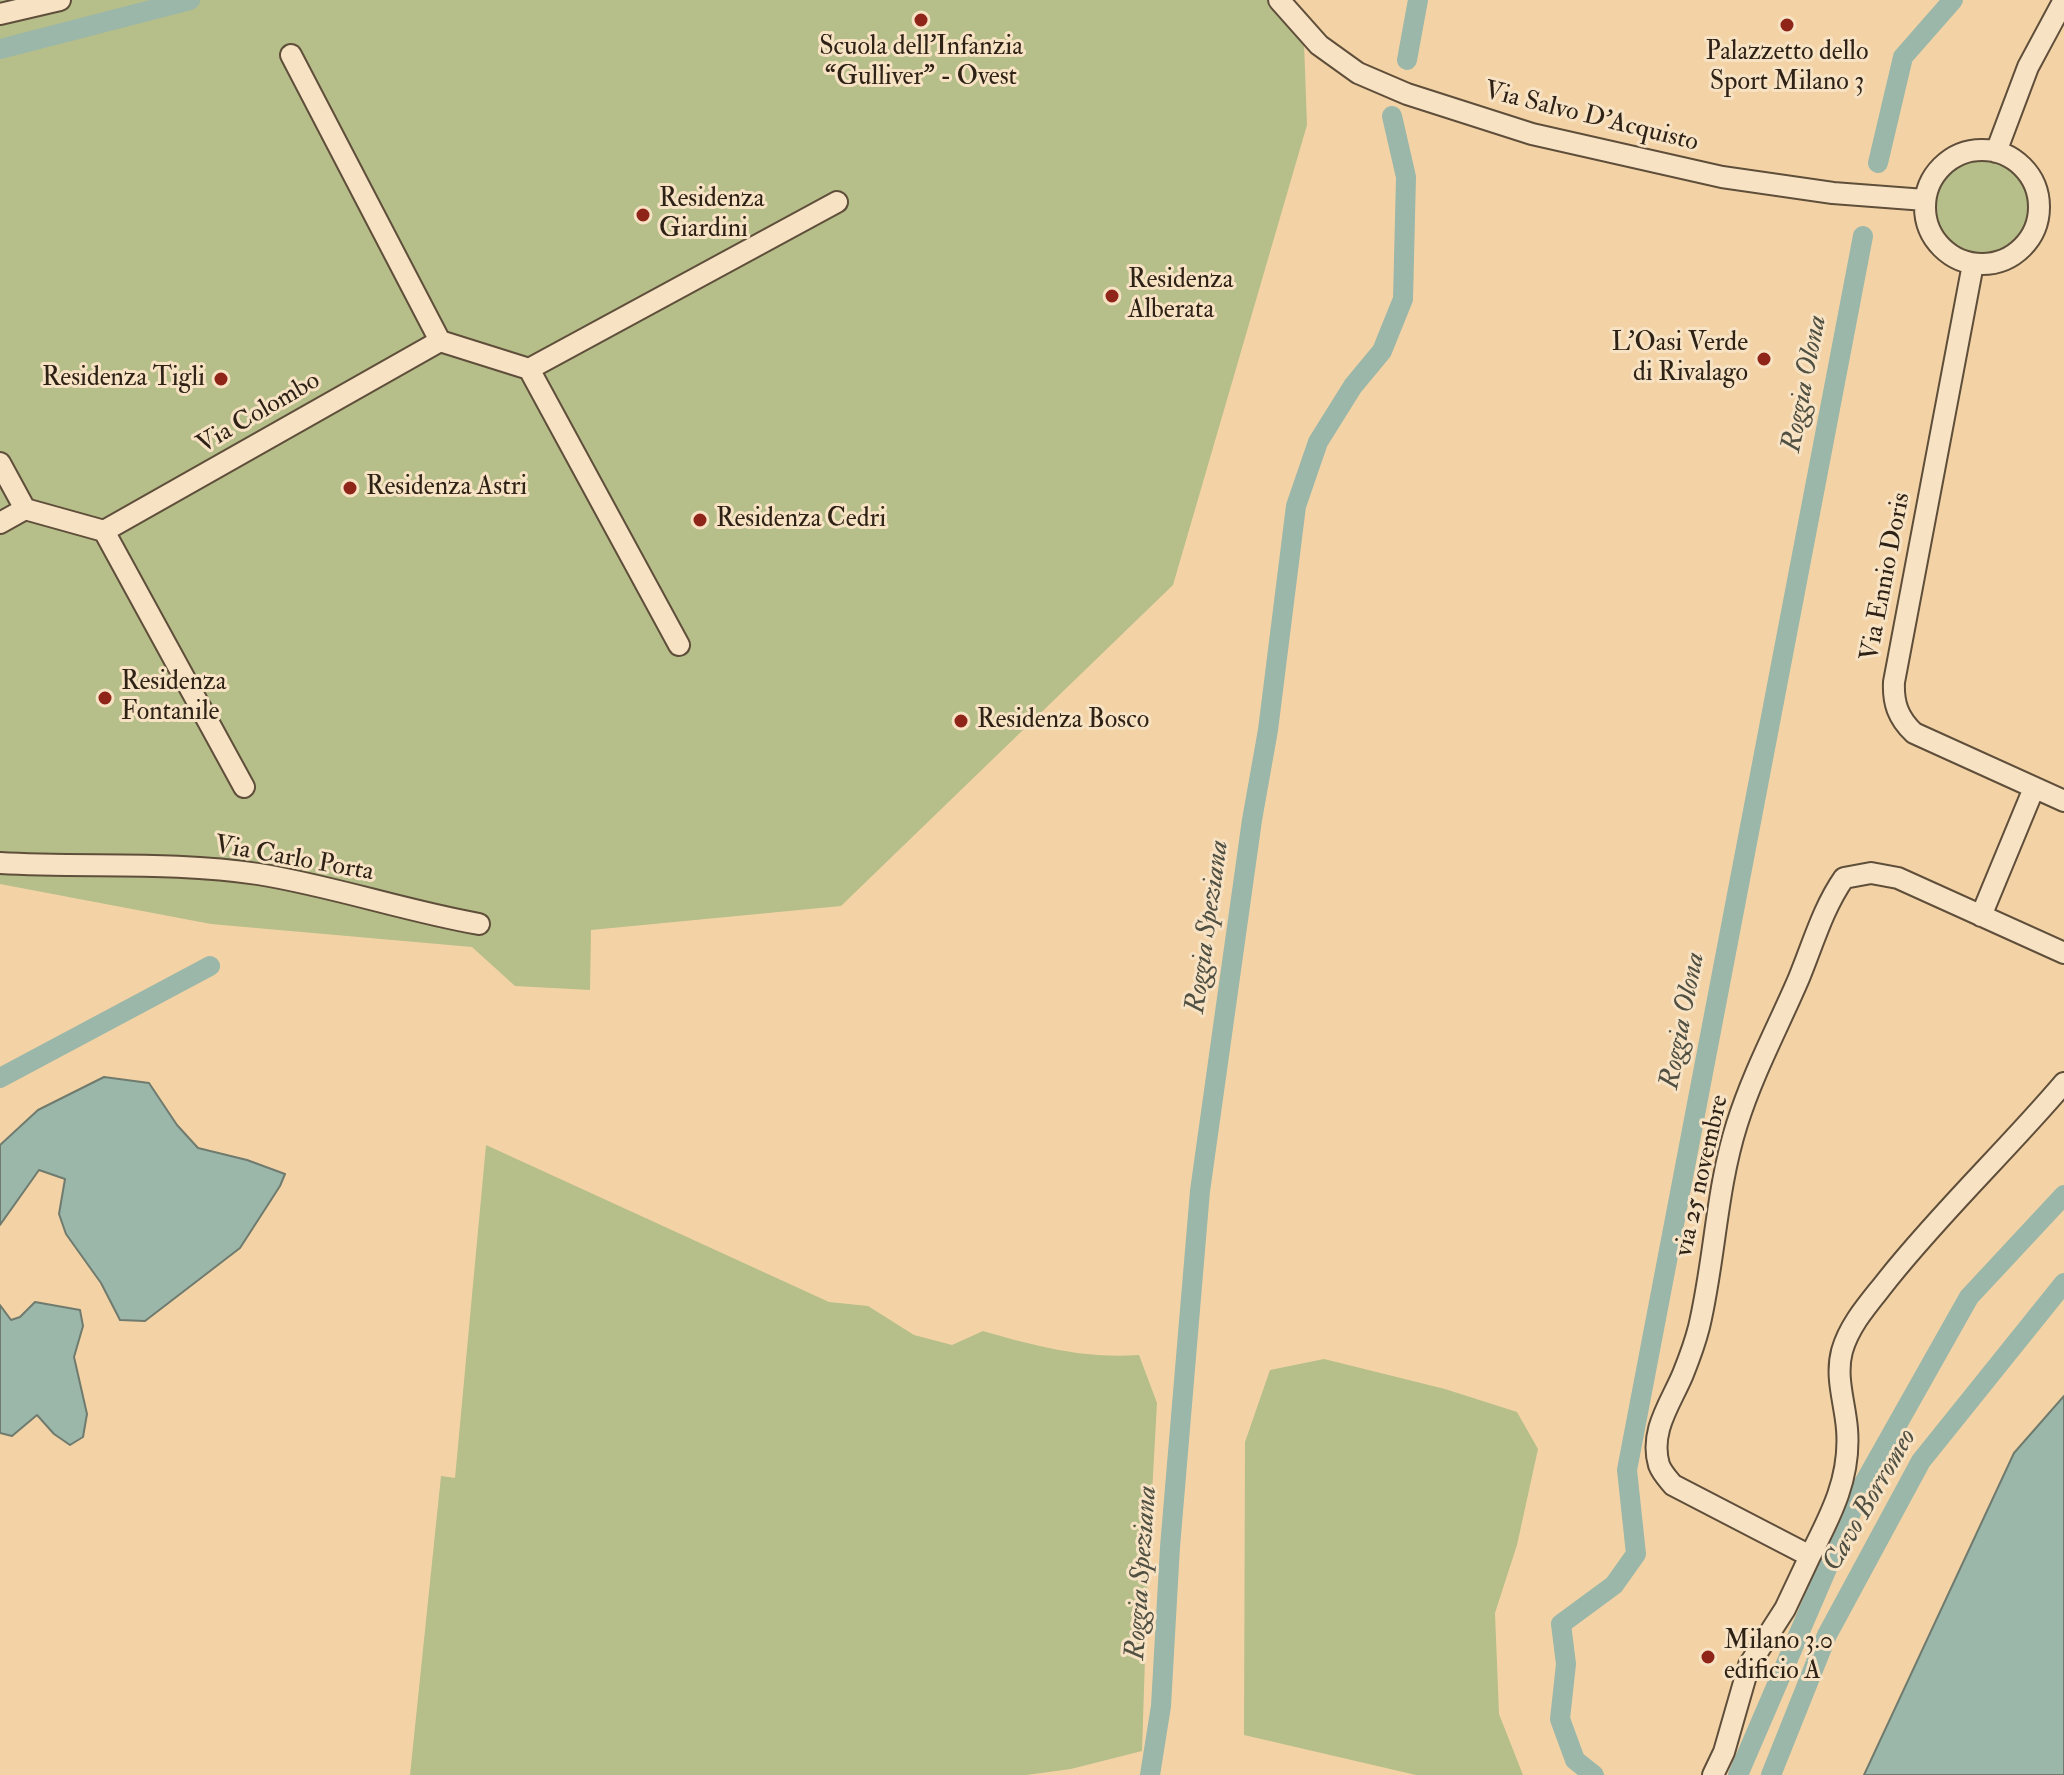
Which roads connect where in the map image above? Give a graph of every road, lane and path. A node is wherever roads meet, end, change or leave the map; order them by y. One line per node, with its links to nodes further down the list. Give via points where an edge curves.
1 (60, 0): 4 (street)
2 (1279, 0): 7 (street, Via Salvo D'Acquisto, via 1319,45 1358,73 1518,130 1722,177)
3 (2064, 0): 6 (street, via 2028,67)
4 (0, 14)
5 (291, 55): 10 (street)
6 (1996, 152): 7 (street, via 1968,151 1953,157 1930,181); 9 (street, via 2031,176 2040,210 2036,228 2016,254 1988,265)
7 (1925, 200): 9 (street, via 1930,233 1955,258)
8 (837, 202): 11 (street)
9 (1973, 264): 18 (street, Via Ennio Doris, via 1893,697 1914,733)
10 (440, 341): 11 (street); 15 (street, Via Colombo)
11 (529, 369): 16 (street)
12 (0, 463): 13 (street)
13 (25, 509): 14 (street); 15 (street)
14 (0, 523)
15 (104, 531): 17 (street)
16 (679, 645)
17 (244, 787)
18 (2034, 788): 19 (street, Via Ennio Doris); 21 (street)
19 (2064, 801)
20 (0, 863): 22 (street, Via Carlo Porta, via 258,874)
21 (1981, 916): 23 (street, via 25 novembre); 25 (street, via 25 novembre, via 1898,878 1871,873 1844,878 1736,1126 1699,1328 1662,1417 1656,1448 1660,1469 1673,1485)
22 (479, 924)
23 (2064, 953)
24 (2064, 1083): 25 (street, via 1920,1239 1855,1322 1839,1369 1848,1464 1835,1506)
25 (1810, 1556): 26 (street, via 1785,1609 1749,1665)
26 (1713, 1775)

